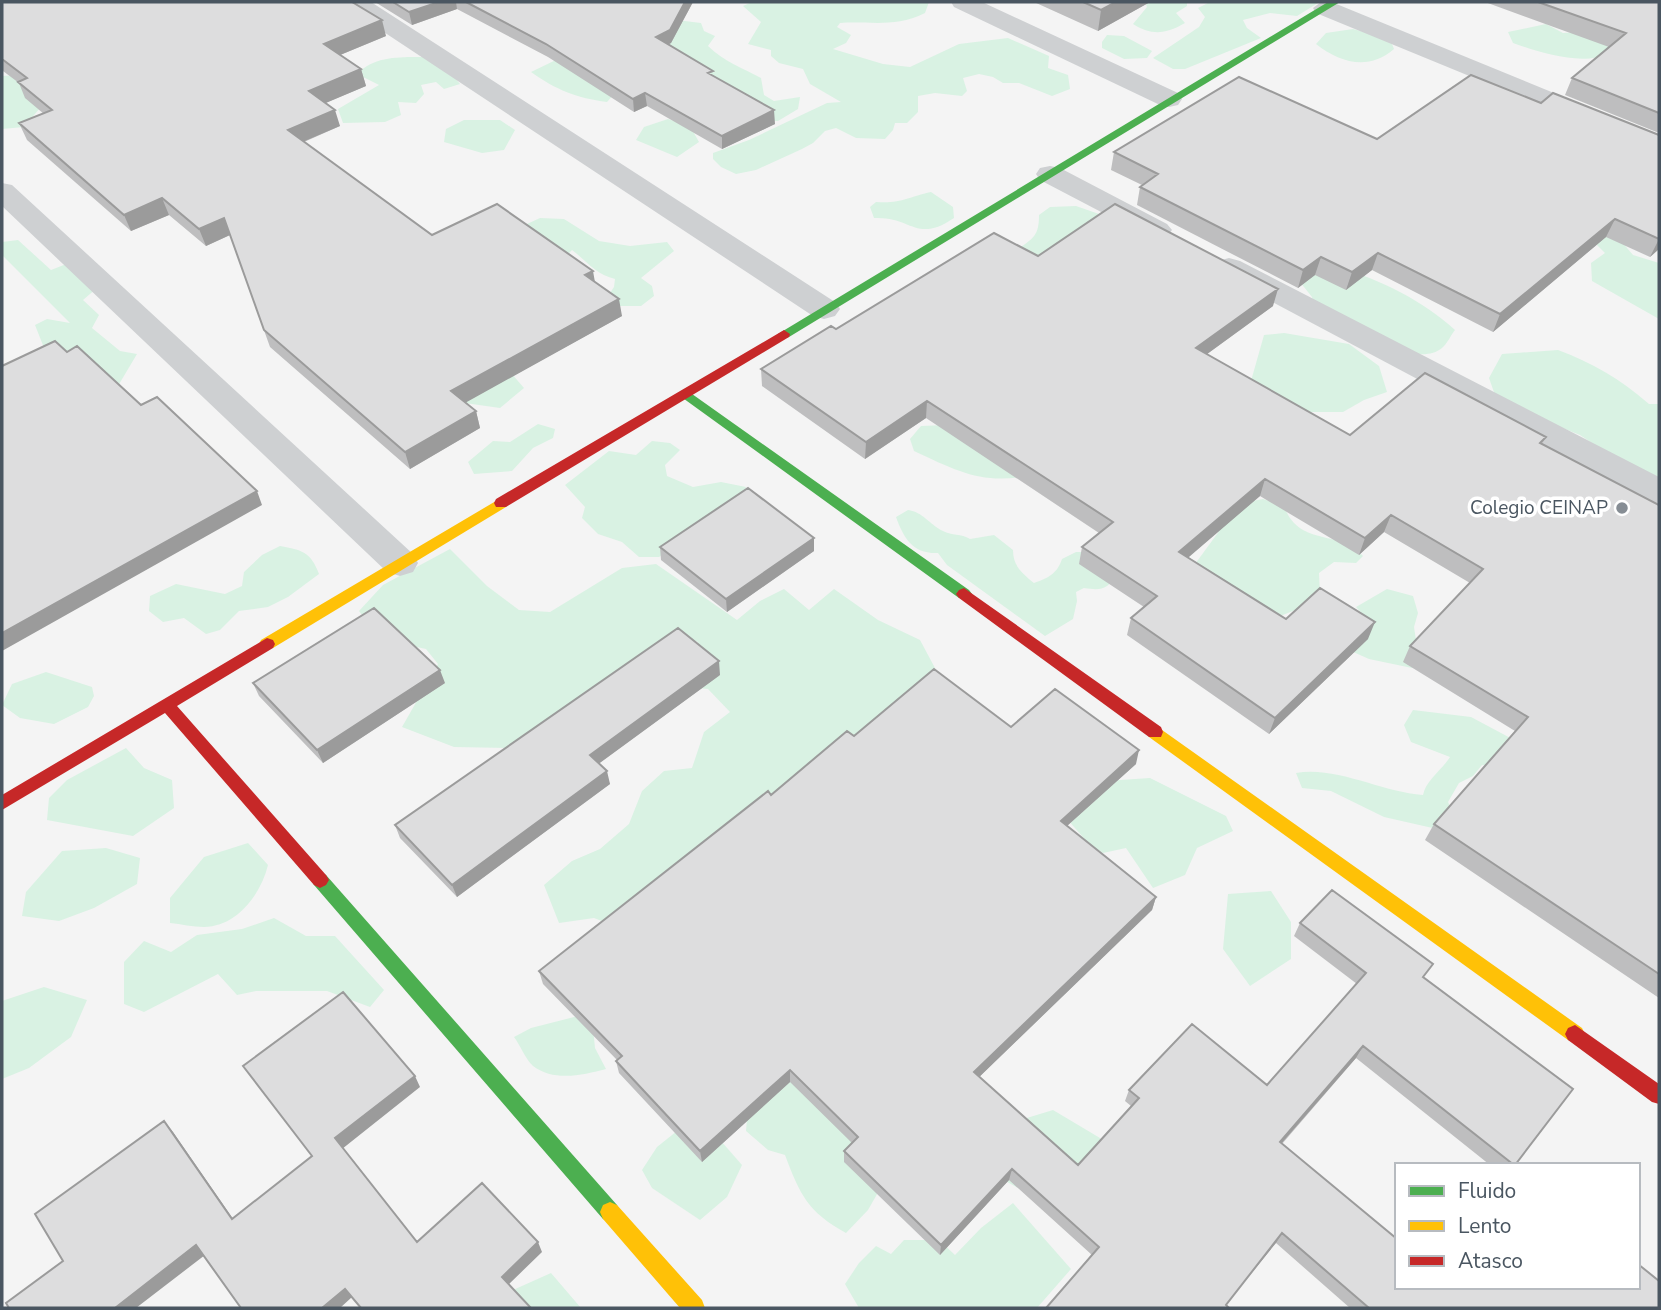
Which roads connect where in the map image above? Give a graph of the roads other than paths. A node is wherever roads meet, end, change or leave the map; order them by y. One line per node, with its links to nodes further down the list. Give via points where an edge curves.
1 (355, 2): 8 (street)
2 (963, 2): 4 (street)
3 (1330, 5): 4 (street); 5 (street)
4 (1169, 99): 6 (street)
5 (1659, 146)
6 (1050, 174): 8 (street); 10 (street)
7 (2, 191): 11 (street)
8 (824, 309): 9 (street)
9 (685, 393): 11 (street); 14 (street)
10 (1659, 492)
11 (400, 563): 12 (street)
12 (167, 705): 13 (street); 15 (street)
13 (2, 803)
14 (1659, 1095)
15 (694, 1308)

